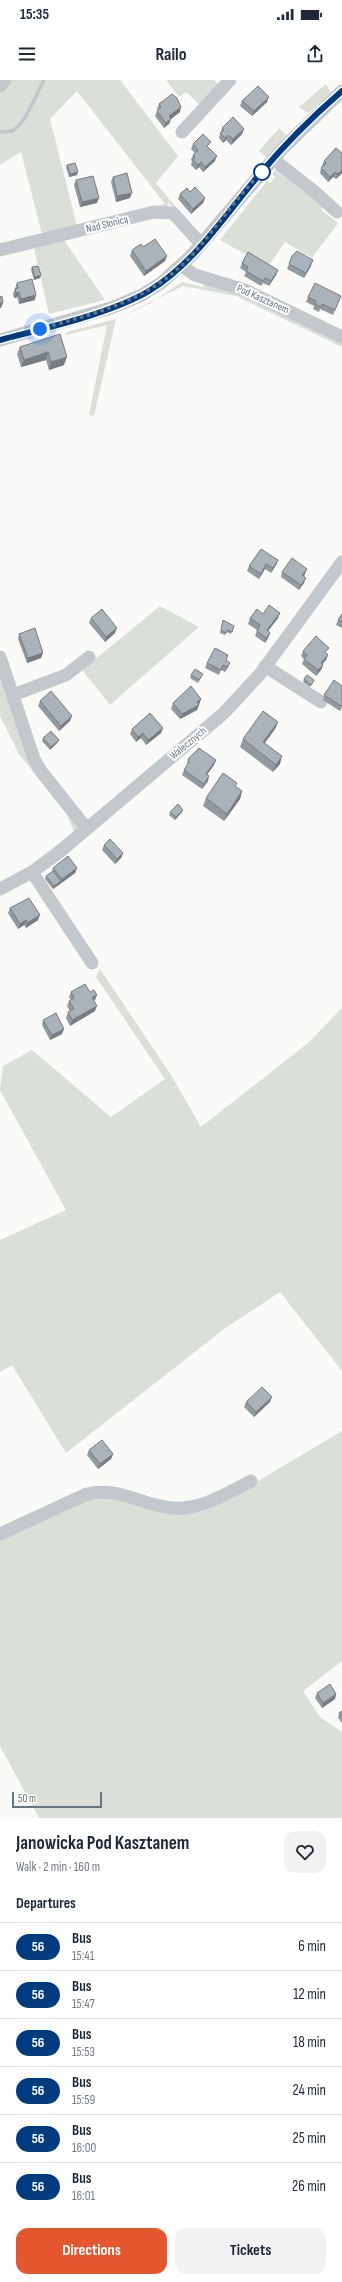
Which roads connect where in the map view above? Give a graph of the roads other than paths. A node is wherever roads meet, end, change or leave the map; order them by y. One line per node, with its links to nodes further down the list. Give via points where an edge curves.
1 (5, 80): 3 (street)
2 (230, 80): 5 (street)
3 (0, 86)
4 (342, 91): 6 (street)
5 (182, 132)
6 (273, 159): 7 (street, via 316,192); 8 (street)
7 (337, 212)
8 (201, 244): 9 (street, Nad Słonicą, via 173,213 154,212); 10 (street)
9 (0, 250)
10 (182, 266): 11 (street, Pod Kasztanem, via 195,275 245,290); 12 (street, via 150,290 126,303)
11 (342, 337)
12 (0, 340)
13 (342, 562): 16 (street, Walecznych)
14 (0, 657): 17 (street)
15 (89, 657): 17 (street, via 66,675)
16 (265, 666): 18 (street); 19 (street, Walecznych, via 224,713)
17 (13, 695): 19 (street, via 37,765)
18 (321, 702)
19 (87, 829): 20 (street, Walecznych)
20 (32, 872): 21 (street, Walecznych); 22 (street)
21 (0, 889)
22 (92, 963)
23 (251, 1481): 24 (street, via 223,1495 186,1508 161,1506 100,1491 86,1494)
24 (0, 1534)

